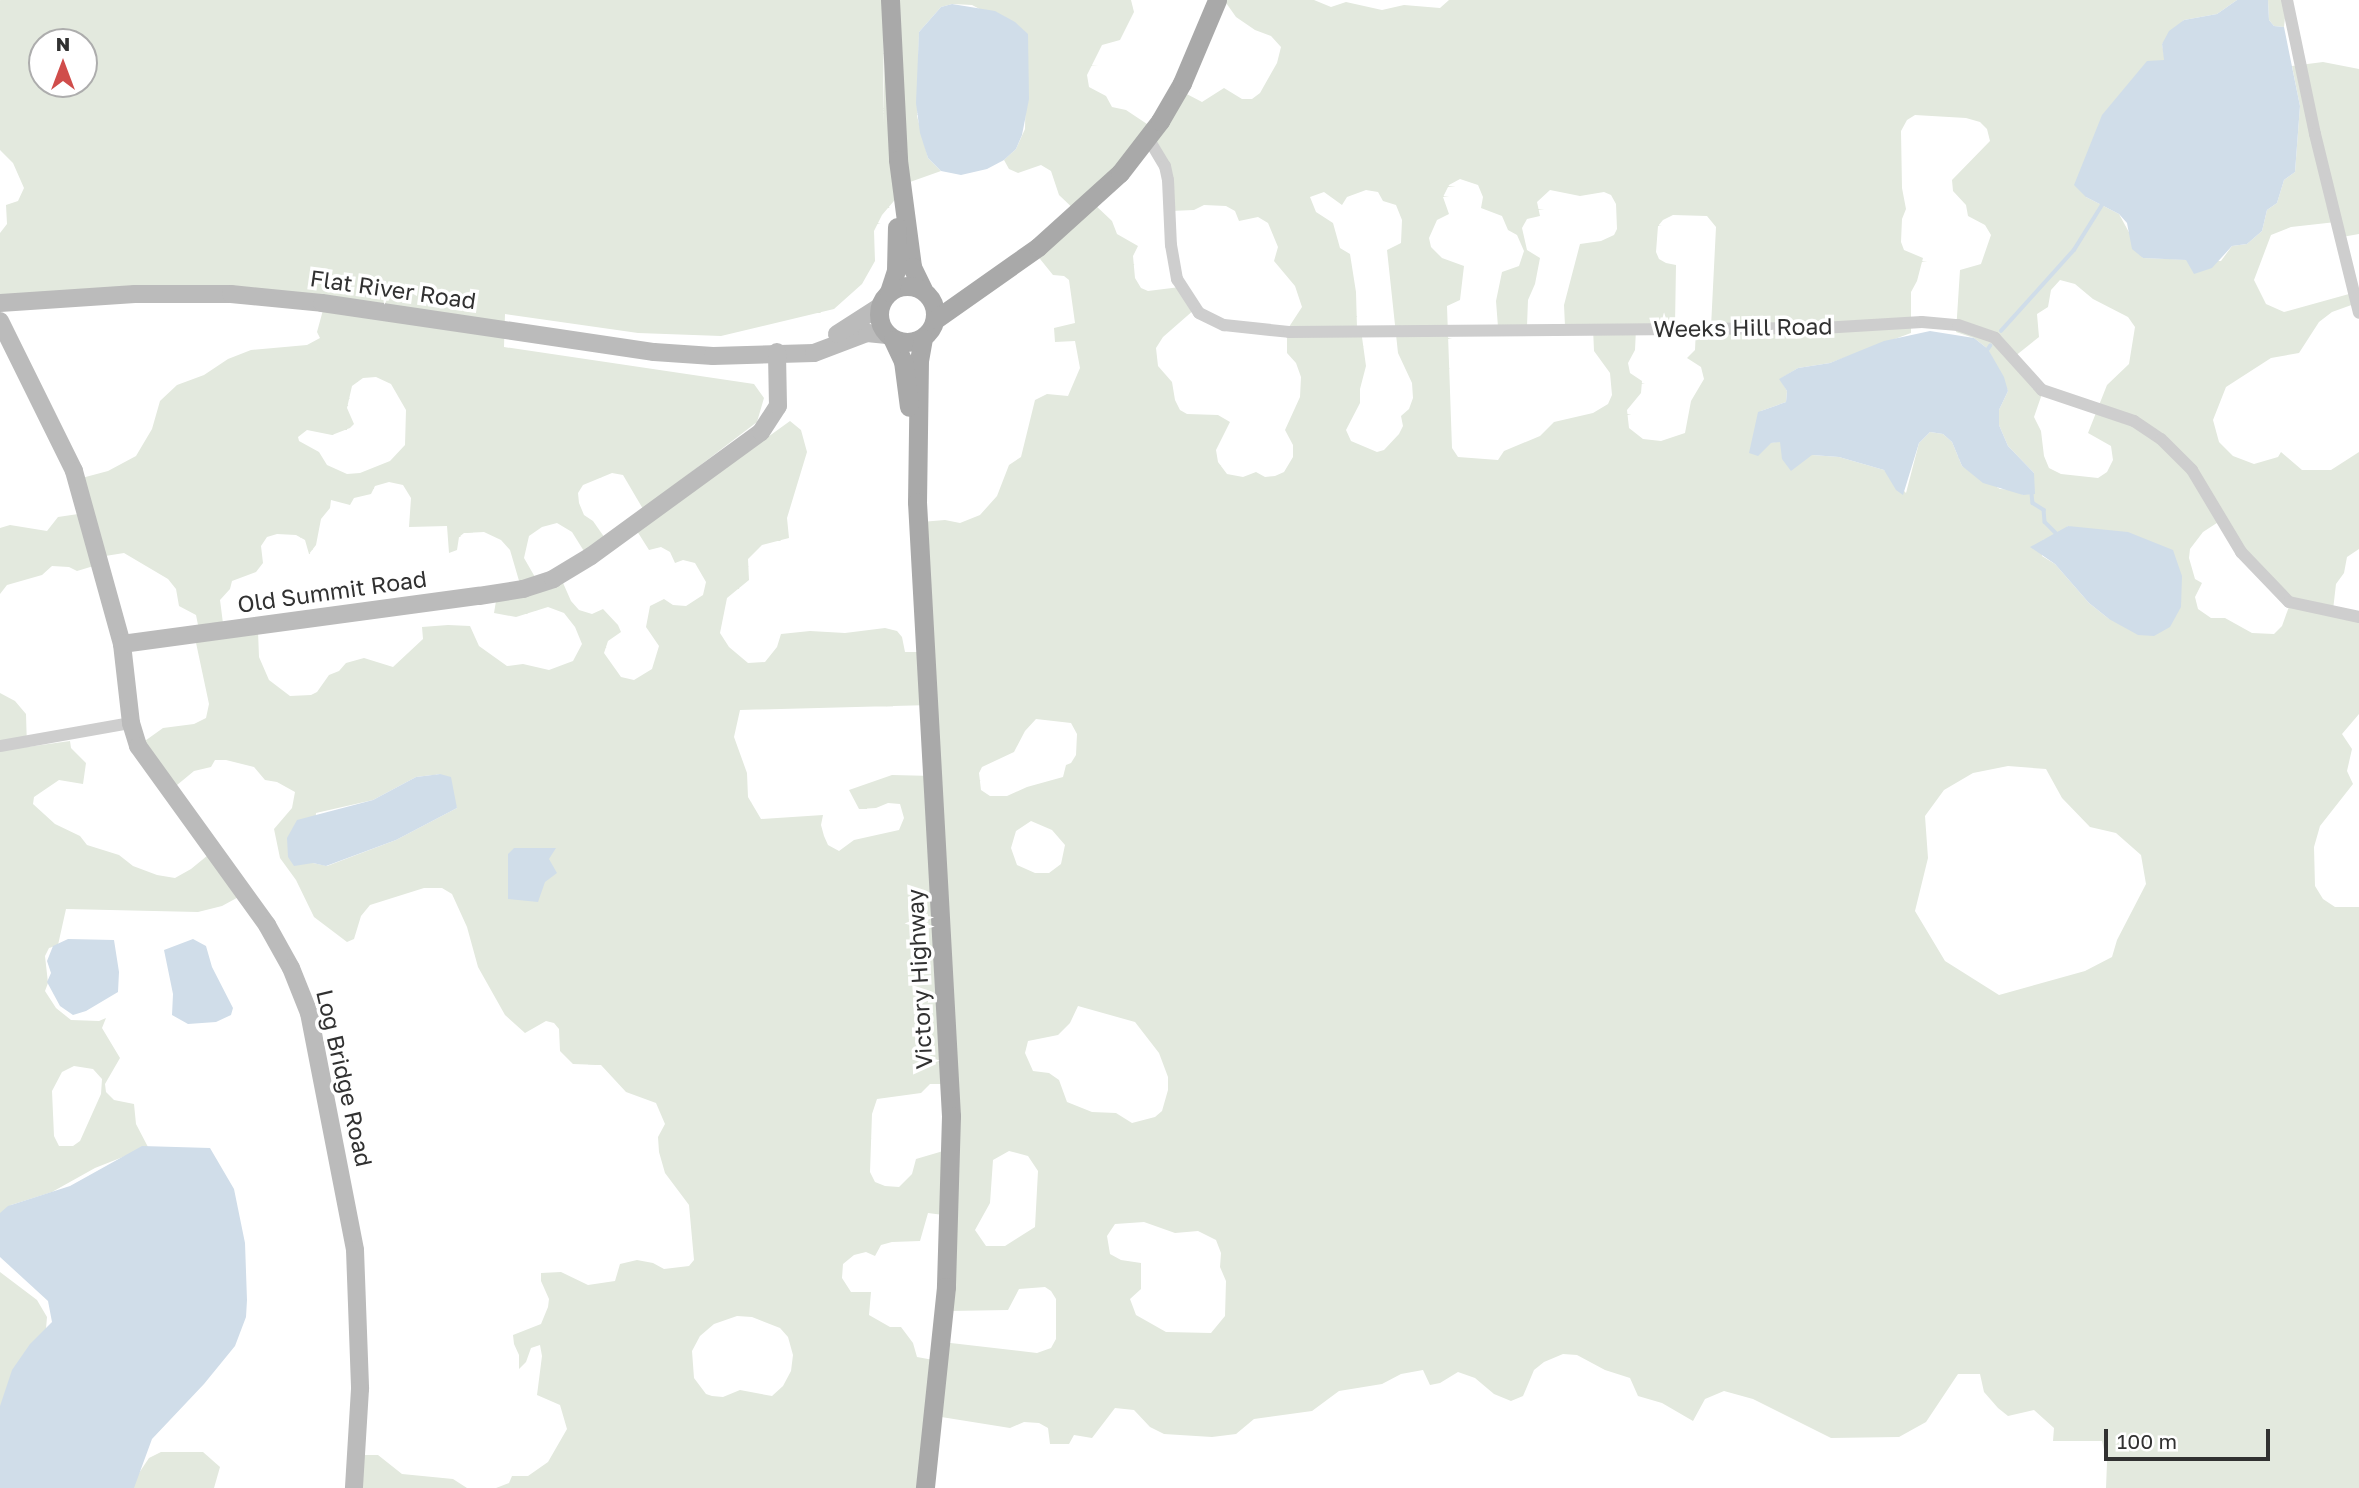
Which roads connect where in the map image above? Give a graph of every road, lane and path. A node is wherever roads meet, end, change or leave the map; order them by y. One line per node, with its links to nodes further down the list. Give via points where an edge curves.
1 (890, 0): 5 (main road)
2 (1217, 0): 4 (main road, via 1189,70)
3 (2287, 0): 10 (street)
4 (1148, 138): 6 (main road, via 1109,186); 17 (street, Weeks Hill Road, via 1168,180 1177,279 1193,306 1212,320 1242,329 1289,332 1958,325 1995,338 2042,390 2134,421 2172,448 2192,470 2241,552 2289,601)
5 (898, 160): 7 (main road, via 912,267); 8 (main road, via 896,270)
6 (1038, 247): 7 (main road, via 948,293); 11 (main road)
7 (925, 292): 8 (main road, via 905,286); 11 (main road)
8 (884, 300): 13 (main road, via 881,327); 15 (street, Flat River Road, via 844,331)
9 (0, 303): 15 (street, Flat River Road, via 135,294 231,294 654,352 739,356)
10 (2359, 313)
11 (936, 318): 14 (main road)
12 (0, 321): 18 (street, via 74,471)
13 (890, 337): 14 (main road, via 903,343); 15 (street, Flat River Road, via 867,333 814,353); 16 (main road, Victory Highway, via 903,361)
14 (923, 338): 16 (main road, Victory Highway)
15 (777, 352): 18 (street, Old Summit Road, via 778,406 761,432 554,579 506,592)
16 (917, 467): 22 (main road, Victory Highway, via 948,1046 951,1205)
17 (2359, 617)
18 (122, 644): 19 (street, Log Bridge Road)
19 (131, 723): 20 (street); 21 (street, Log Bridge Road, via 138,746 281,947 309,1013 355,1250 360,1389)
20 (0, 746)
21 (354, 1488)
22 (925, 1488)

